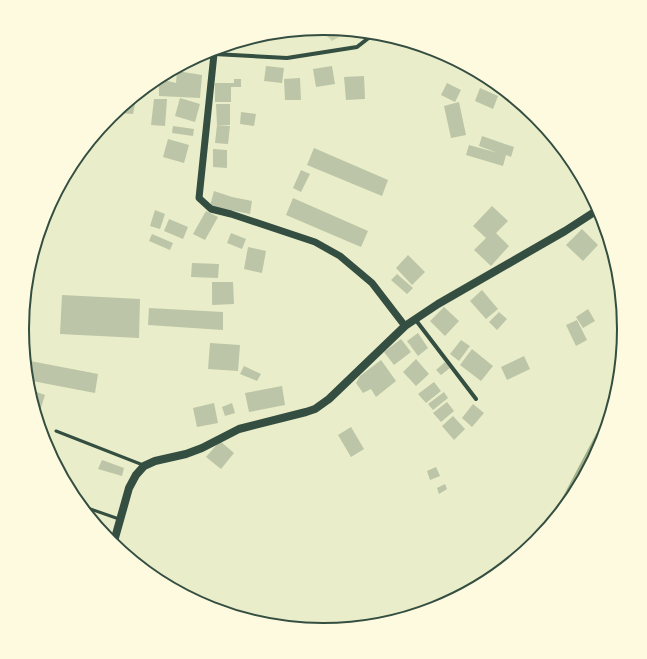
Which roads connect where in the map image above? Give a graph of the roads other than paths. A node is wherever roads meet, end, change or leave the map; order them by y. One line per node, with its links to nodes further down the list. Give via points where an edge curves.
1 (367, 39): 2 (street, via 357,47 287,58)
2 (219, 54)
3 (214, 56): 6 (street, via 199,198 211,209 315,242 340,256 372,283)
4 (594, 212): 5 (main road)
5 (415, 320): 6 (main road); 7 (street)
6 (405, 326): 9 (main road, via 329,399 315,409 239,429 202,448)
7 (476, 399)
8 (56, 431): 9 (lane)
9 (144, 466): 11 (main road, via 129,488)
10 (90, 509): 11 (lane)
11 (121, 519): 12 (main road)
12 (115, 538)

